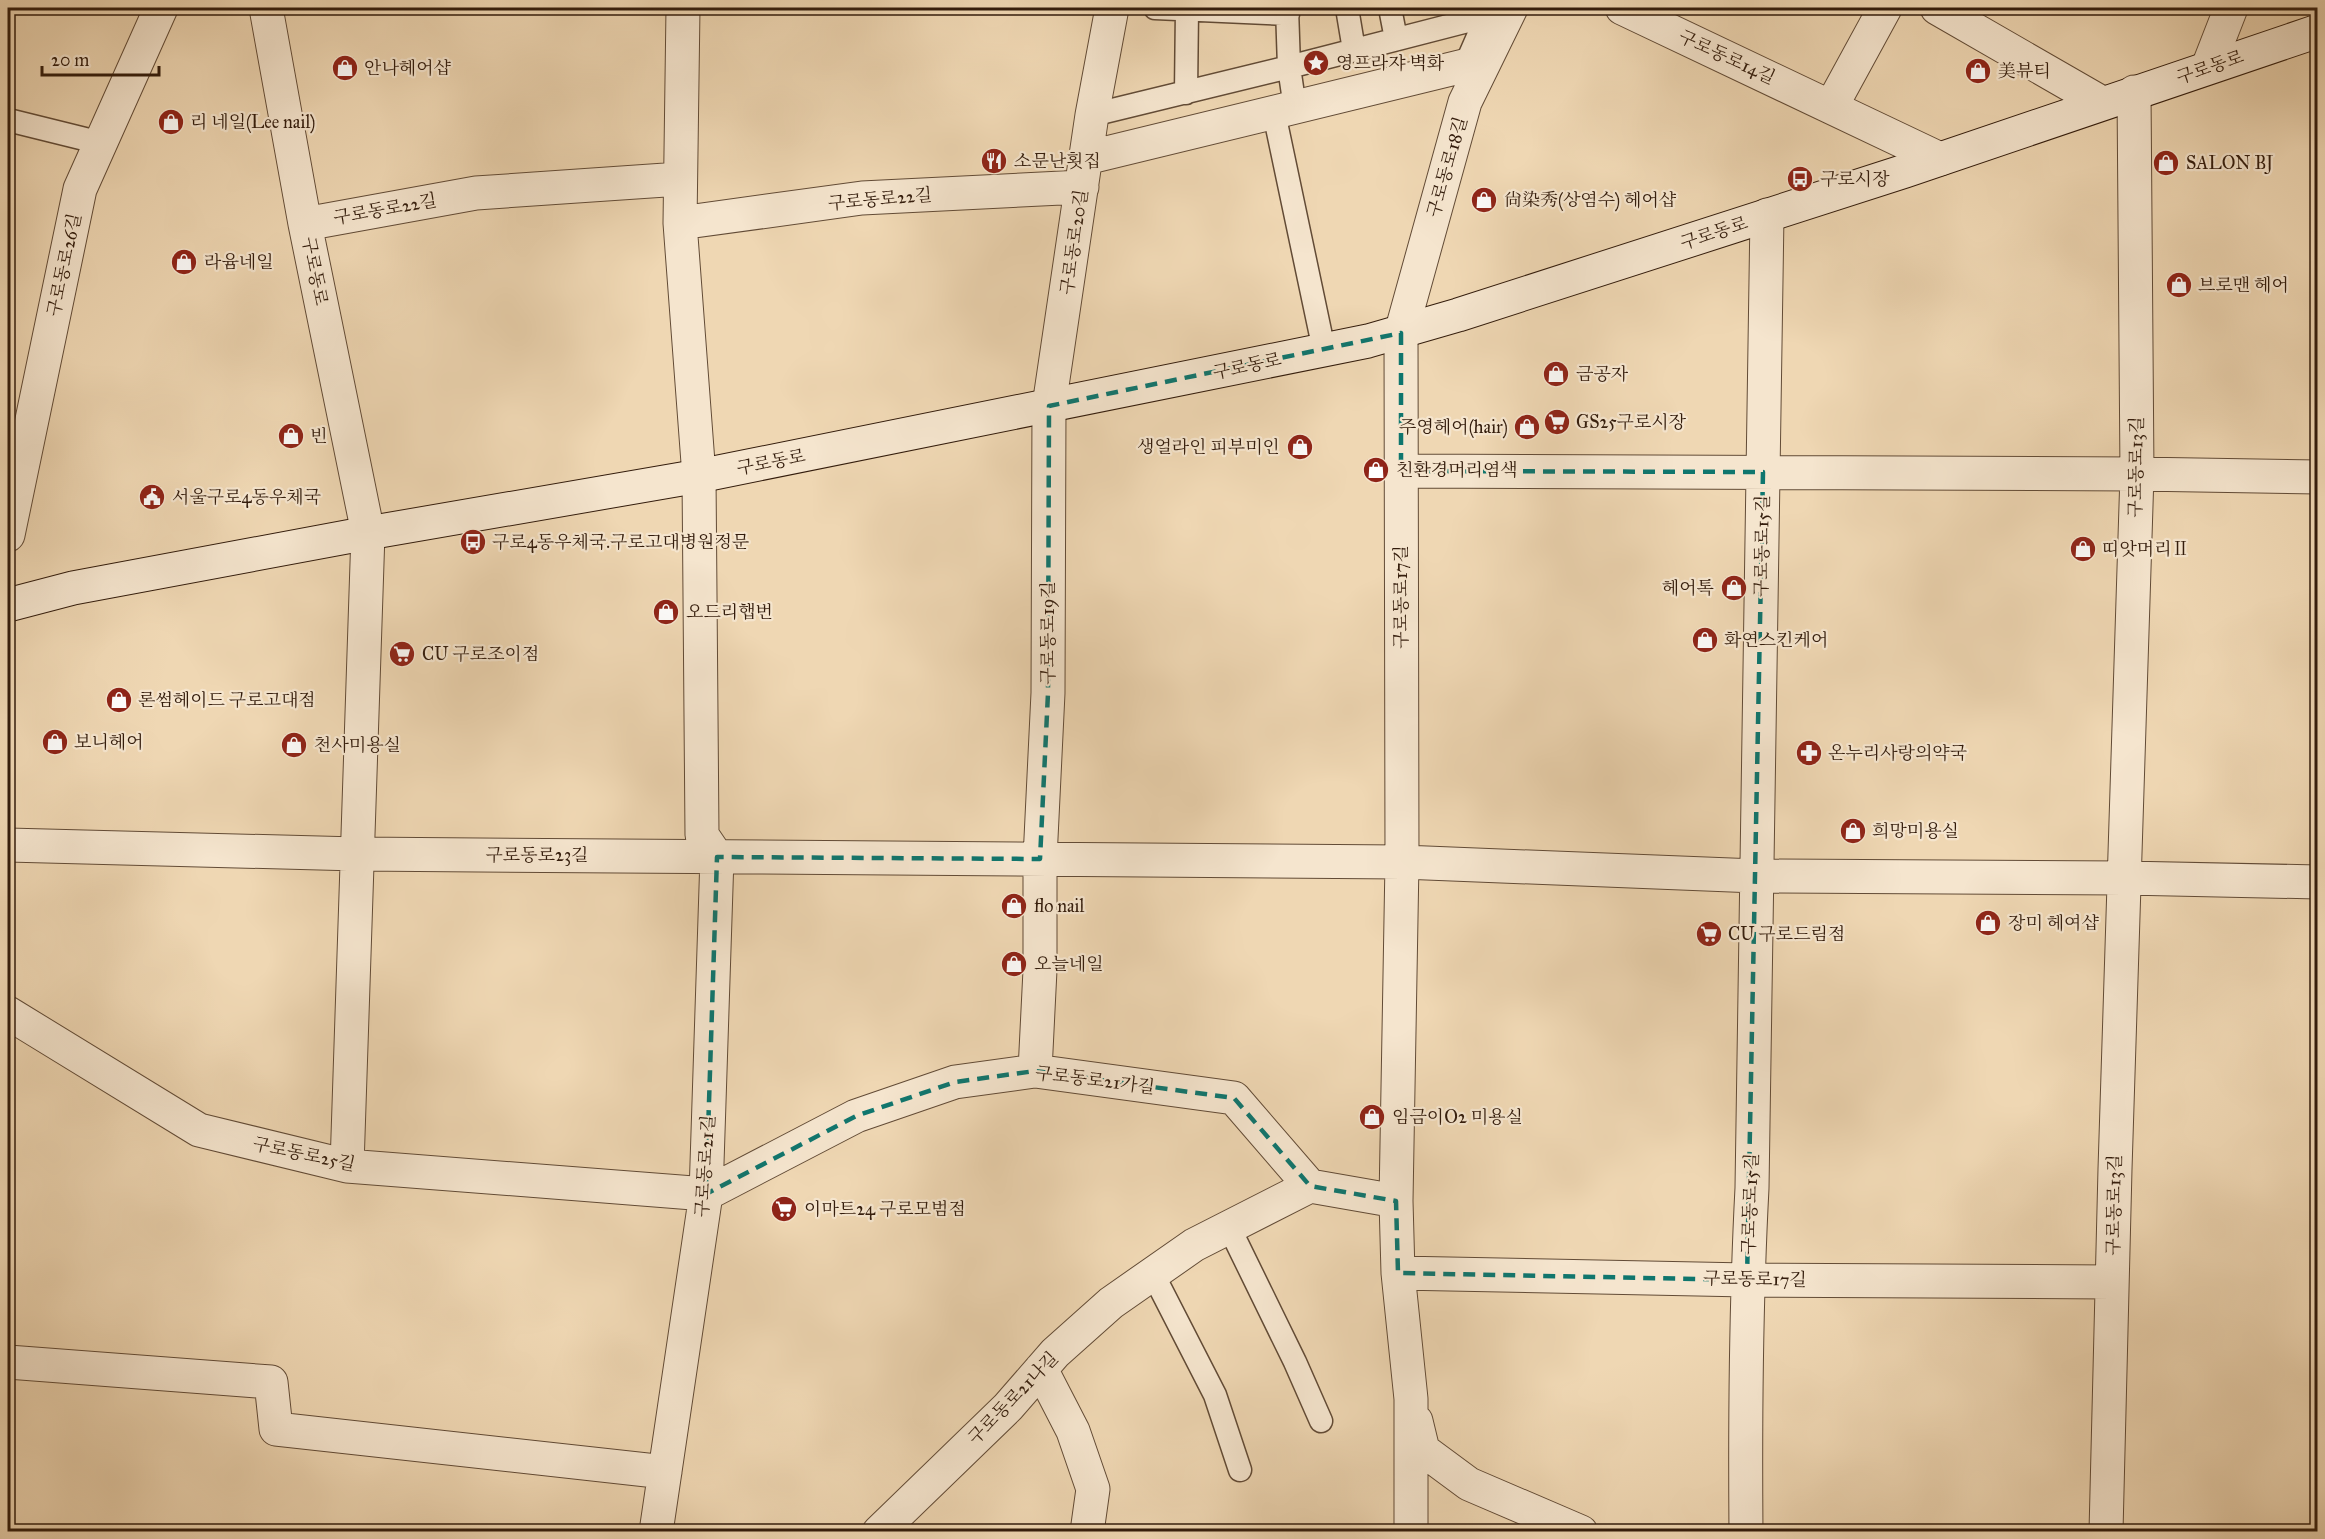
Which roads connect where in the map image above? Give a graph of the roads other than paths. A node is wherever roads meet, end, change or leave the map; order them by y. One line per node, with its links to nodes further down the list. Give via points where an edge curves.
1 (161, 8): 29 (street, 구로동로26길)
2 (266, 8): 35 (street, 구로동로)
3 (683, 8): 32 (street)
4 (1112, 8): 27 (street, 구로동로20길)
5 (1155, 8): 12 (lane)
6 (1347, 8): 18 (lane)
7 (1390, 8): 17 (lane)
8 (1623, 8): 25 (street, 구로동로14길)
9 (1885, 8): 25 (street)
10 (1937, 8): 24 (street)
11 (2231, 8): 21 (street)
12 (1187, 9): 14 (lane); 23 (lane)
13 (1496, 10): 15 (lane); 19 (street, 구로동로18길)
14 (1287, 11): 20 (lane)
15 (1459, 15): 17 (lane)
16 (2318, 31): 21 (street, 구로동로)
17 (1396, 39): 18 (lane)
18 (1354, 50): 20 (lane)
19 (1475, 63): 26 (street, 구로동로22길); 36 (street, 구로동로18길)
20 (1289, 67): 23 (lane); 26 (lane)
21 (2208, 67): 22 (street, 구로동로)
22 (2134, 92): 24 (street, 구로동로); 41 (street, 구로동로13길)
23 (1186, 93): 27 (lane)
24 (2102, 104): 30 (street, 구로동로)
25 (1831, 106): 30 (street, 구로동로14길)
26 (1284, 110): 31 (street, 구로동로22길); 37 (lane)
27 (1092, 115): 31 (street, 구로동로20길)
28 (8, 120): 29 (lane)
29 (101, 143): 45 (street, 구로동로26길, via 80,189)
30 (1940, 159): 33 (street, 구로동로)
31 (1084, 172): 34 (street, 구로동로22길); 38 (street, 구로동로20길)
32 (680, 179): 34 (street); 35 (street, 구로동로22길, via 476,193)
33 (1767, 215): 36 (street, 구로동로); 40 (street, 구로동로15길)
34 (680, 223): 42 (street)
35 (305, 224): 44 (street, 구로동로)
36 (1401, 333): 37 (street, 구로동로); 39 (street, 구로동로17길)
37 (1324, 350): 38 (street, 구로동로)
38 (1049, 406): 42 (street, 구로동로); 50 (street, 구로동로19길, via 1048,693)
39 (1401, 471): 40 (street); 51 (street, 구로동로17길)
40 (1763, 472): 41 (street); 52 (street, 구로동로15길)
41 (2137, 474): 43 (street); 53 (street, 구로동로13길)
42 (699, 476): 44 (street, 구로동로); 49 (street, via 702,836)
43 (2318, 477)
44 (368, 533): 46 (street, 구로동로, via 73,588); 48 (street)
45 (8, 535)
46 (8, 605)
47 (8, 845): 48 (street)
48 (357, 854): 49 (street, 구로동로23길); 57 (street)
49 (717, 857): 50 (street); 59 (street, 구로동로21길)
50 (1040, 859): 51 (street); 56 (street, 구로동로19길)
51 (1402, 862): 52 (street); 60 (street, 구로동로17길)
52 (1756, 876): 53 (street); 64 (street, 구로동로15길)
53 (2125, 878): 54 (street); 65 (street, 구로동로13길)
54 (2318, 882)
55 (8, 1013): 57 (street, 구로동로25길, via 199,1130)
56 (1035, 1071): 58 (street, 구로동로21가길, via 1234,1098); 59 (street, 구로동로21가길, via 955,1082 856,1116)
57 (347, 1166): 59 (street, 구로동로25길)
58 (1310, 1186): 60 (street); 61 (street, 구로동로21나길)
59 (706, 1194): 71 (street, 구로동로21길)
60 (1396, 1201): 63 (street, 구로동로17길)
61 (1229, 1227): 62 (street, 구로동로21나길, via 1194,1245); 69 (lane)
62 (1154, 1274): 67 (street, 구로동로21나길, via 1111,1303); 70 (lane, via 1215,1395)
63 (1398, 1274): 64 (street, 구로동로17길); 68 (street, 구로동로17길)
64 (1747, 1280): 65 (street, 구로동로17길); 77 (street, 구로동로15길)
65 (2112, 1282): 78 (street, 구로동로13길)
66 (8, 1362): 71 (street, via 271,1382 276,1429)
67 (1041, 1369): 72 (street, 구로동로21나길, via 1008,1407); 74 (street, via 1073,1431 1093,1489)
68 (1411, 1399): 75 (street, 구로동로17길); 76 (street, 구로동로17길, via 1424,1450 1469,1484)
69 (1321, 1421)
70 (1240, 1470)
71 (665, 1472): 73 (street, 구로동로21길)
72 (882, 1531)
73 (656, 1532)
74 (1087, 1532)
75 (1411, 1532)
76 (1581, 1532)
77 (1746, 1532)
78 (2106, 1532)

